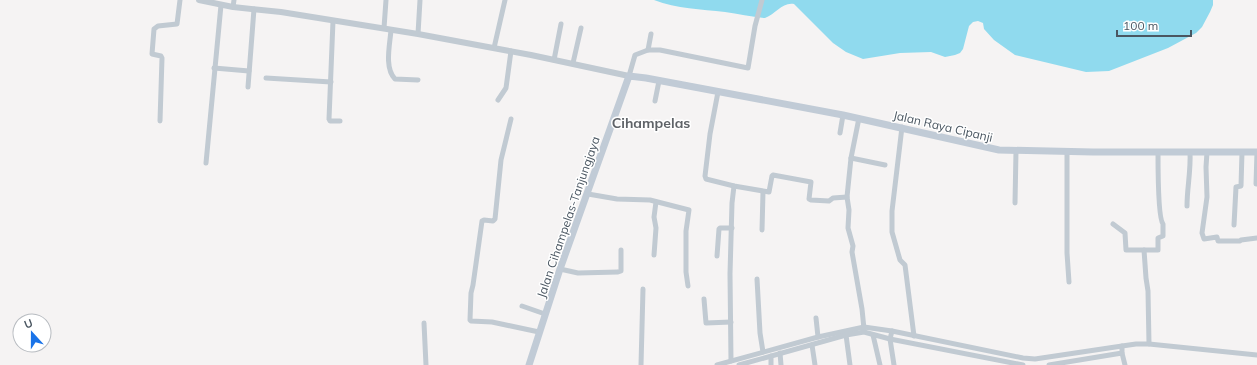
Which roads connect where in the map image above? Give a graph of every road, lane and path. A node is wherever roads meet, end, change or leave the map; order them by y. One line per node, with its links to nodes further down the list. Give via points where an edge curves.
1 (180, 0): 36 (street, via 177,24 158,26 154,29 152,54 162,58)
2 (199, 0): 8 (street)
3 (386, 0): 12 (street)
4 (420, 0): 15 (street)
5 (505, 0): 17 (street)
6 (762, 0): 18 (street, via 748,68 660,50)
7 (234, 3): 8 (street); 9 (street)
8 (221, 5): 22 (street)
9 (254, 9): 10 (street); 23 (street)
10 (333, 21): 12 (street); 28 (street)
11 (561, 24): 20 (street)
12 (384, 28): 14 (street)
13 (581, 28): 21 (street)
14 (391, 30): 15 (street); 26 (street, via 391,74 395,79)
15 (418, 34): 17 (street)
16 (651, 34): 18 (street)
17 (494, 48): 19 (street)
18 (648, 50): 24 (street, via 635,55)
19 (511, 51): 20 (street); 31 (street, via 506,88)
20 (554, 60): 21 (street)
21 (573, 63): 24 (street)
22 (214, 68): 23 (street); 48 (street)
23 (249, 71): 29 (street)
24 (629, 76): 27 (main road, Jalan Raya Cipanji); 53 (main road, Jalan Cihampelas-Tanjungjaya)
25 (266, 78): 28 (street)
26 (418, 80)
27 (659, 81): 30 (main road, Jalan Raya Cipanji); 32 (street)
28 (330, 82): 37 (street, via 329,120)
29 (248, 87)
30 (718, 92): 33 (main road, Jalan Raya Cipanji); 51 (street, via 705,177)
31 (498, 100)
32 (655, 101)
33 (842, 115): 34 (main road, Jalan Raya Cipanji); 39 (street)
34 (859, 118): 38 (main road, Jalan Raya Cipanji); 47 (street)
35 (511, 119): 80 (street, via 501,160 495,219 482,221 471,293 470,320)
36 (160, 121)
37 (340, 121)
38 (902, 127): 40 (main road, Jalan Raya Cipanji, via 985,147); 83 (street, via 892,232 900,260 905,265)
39 (840, 133)
40 (1016, 151): 41 (main road, Jalan Raya Cipanji); 56 (street)
41 (1067, 152): 42 (main road, Jalan Raya Cipanji); 69 (street)
42 (1158, 152): 43 (main road, Jalan Raya Cipanji); 64 (street, via 1163,236 1158,238 1158,250)
43 (1190, 152): 44 (main road, Jalan Raya Cipanji); 57 (street)
44 (1207, 152): 45 (main road, Jalan Raya Cipanji); 62 (street, via 1207,197 1202,233 1204,239 1217,237 1218,241 1240,241)
45 (1242, 152): 46 (main road, Jalan Raya Cipanji); 59 (street, via 1241,186 1236,187)
46 (1257, 152): 50 (street)
47 (851, 158): 49 (street); 54 (street)
48 (206, 163)
49 (885, 165)
50 (1256, 184)
51 (734, 186): 52 (street); 60 (street)
52 (763, 192): 54 (street, via 769,192 773,175 811,182 810,200 829,201); 61 (street)
53 (588, 194): 55 (street); 67 (main road, Jalan Cihampelas-Tanjungjaya)
54 (847, 197): 78 (street, via 848,228)
55 (656, 202): 65 (street); 70 (street, via 689,210 686,231)
56 (1015, 203)
57 (1187, 206)
58 (1113, 224): 64 (street, via 1125,232 1126,250)
59 (1234, 225)
60 (732, 228): 66 (street, via 719,229); 76 (street)
61 (762, 230)
62 (1257, 238)
63 (620, 250): 67 (street, via 621,271 618,272 583,274)
64 (1144, 250): 86 (street)
65 (654, 255)
66 (717, 256)
67 (560, 269): 74 (main road, Jalan Cihampelas-Tanjungjaya)
68 (757, 279): 89 (street)
69 (1069, 282)
70 (688, 286)
71 (644, 289): 97 (street)
72 (704, 299): 76 (street, via 706,323)
73 (522, 306): 74 (street)
74 (545, 314): 80 (main road, Jalan Cihampelas-Tanjungjaya)
75 (816, 318): 84 (street)
76 (731, 322): 94 (street)
77 (424, 323): 95 (street)
78 (864, 330): 79 (street); 81 (street); 82 (street); 84 (street)
79 (892, 331): 83 (street); 85 (street)
80 (539, 332): 96 (main road, Jalan Cihampelas-Tanjungjaya)
81 (846, 335): 87 (street); 103 (street)
82 (873, 335): 85 (street); 104 (street)
83 (914, 336): 88 (street, via 1035,360)
84 (818, 337): 89 (street)
85 (890, 339): 105 (street); 106 (street)
86 (1150, 344): 88 (street); 92 (street)
87 (812, 345): 90 (street); 102 (street)
88 (1122, 346): 91 (street)
89 (763, 352): 94 (street)
90 (780, 353): 93 (street); 101 (street)
91 (1122, 353): 107 (street); 108 (street)
92 (1257, 355)
93 (771, 356): 99 (street); 100 (street)
94 (732, 362): 98 (street)
95 (426, 365)
96 (529, 365)
97 (641, 365)
98 (717, 365)
99 (739, 365)
100 (771, 365)
101 (781, 365)
102 (815, 365)
103 (850, 365)
104 (880, 365)
105 (894, 365)
106 (1023, 365)
107 (1049, 365)
108 (1124, 365)

